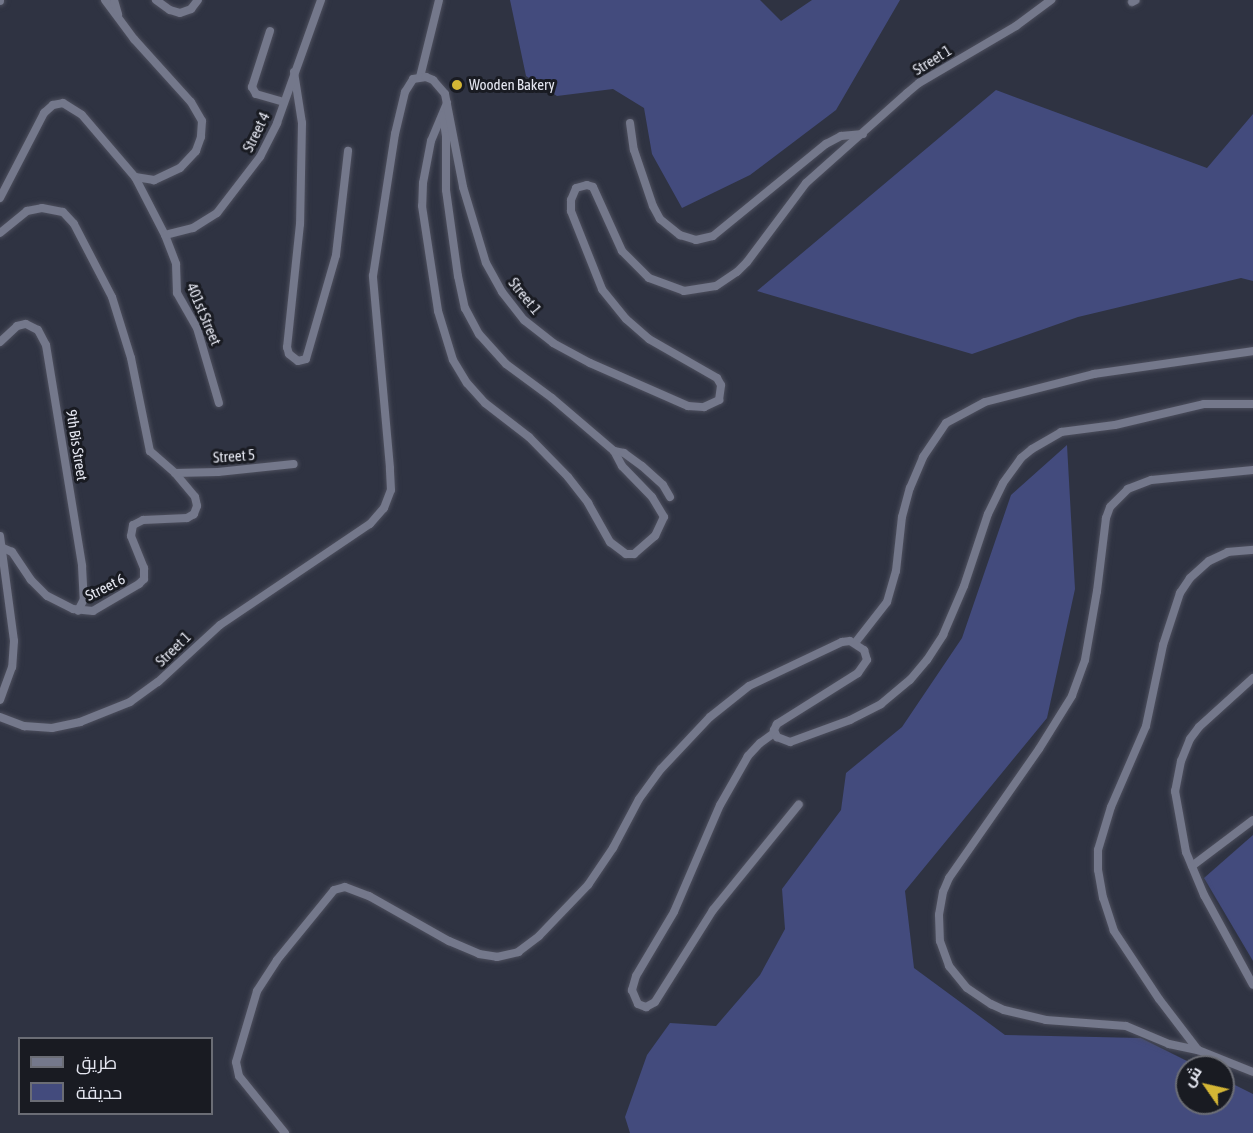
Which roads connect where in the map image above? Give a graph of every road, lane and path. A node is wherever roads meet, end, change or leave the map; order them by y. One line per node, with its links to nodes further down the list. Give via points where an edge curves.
1 (105, 0): 8 (street)
2 (114, 0): 8 (street)
3 (156, 0): 4 (street, via 180,13)
4 (198, 0)
5 (321, 0): 10 (street, Street 4)
6 (439, 0): 11 (street)
7 (1051, 0): 15 (street, Street 1, via 991,42 919,83)
8 (122, 24): 17 (street, via 191,102 202,128 196,151 180,168 154,180)
9 (270, 31): 12 (street, via 252,87 256,94)
10 (294, 72): 12 (street, Street 4); 16 (street, via 302,123 300,224 287,347 298,361 306,359 336,255)
11 (420, 77): 13 (street, Street 1, via 438,84); 37 (street, Street 1, via 413,79 405,92 373,276 390,468 391,490 384,508 370,524 220,625 158,682 130,702 89,719 52,728 24,726)
12 (284, 102): 20 (street, Street 4, via 267,145 224,206 193,228)
13 (444, 107): 15 (street, Street 1, via 484,257 512,306 553,343 696,408 718,400 722,385 706,370 649,339 609,299 596,279 576,227 571,211 573,192 580,185 593,187 622,251 639,271 684,291 706,289 737,272 806,183); 25 (street, via 448,212 461,294 471,322 495,354); 25 (street, via 427,160 422,206 438,311 453,360 485,403 529,437 568,477 610,542 626,554 634,554 655,536 664,518 652,497 621,466)
14 (630, 123): 15 (street, via 634,150 653,207 660,219 680,235 696,240 713,236 826,144 841,136)
15 (863, 134)
16 (348, 151)
17 (135, 177): 18 (street, 401st Street, via 82,115 63,103 44,113); 20 (street, 401st Street)
18 (0, 198)
19 (0, 233): 28 (street, via 27,211 42,208 63,212 74,224 112,297 131,358 150,452)
20 (165, 236): 23 (street, 401st Street, via 174,257 177,293 197,328)
21 (0, 342): 33 (street, 9th Bis Street, via 17,326 26,324 38,330 46,345 82,566 84,599)
22 (1253, 351): 34 (street, via 1095,374 986,402 946,423 923,457 910,488 887,602)
23 (219, 404)
24 (1253, 404): 38 (street, via 1204,404 1115,425 1061,432 1042,441 1021,458 1003,483 954,610 921,669 887,699 850,720 796,742 782,740)
25 (614, 451): 29 (street, via 642,466)
26 (294, 464): 28 (street, Street 5)
27 (1253, 470): 43 (street, via 1151,480 1128,489 1110,507 1085,660 1072,696 949,878 939,915 940,941 949,966 967,988 991,1004 1046,1020 1126,1026 1169,1044)
28 (175, 473): 33 (street, Street 6, via 197,501 194,514 183,519 143,520 133,525 131,536 144,568 144,579 93,611)
29 (670, 497)
30 (0, 536): 31 (street)
31 (3, 548): 33 (street, Street 6, via 12,552 40,590); 36 (street, via 14,641 12,667)
32 (1253, 550): 43 (street, via 1218,556 1183,586 1169,618 1146,726 1111,807 1098,850 1103,898 1114,931)
33 (78, 611)
34 (855, 643): 38 (street, via 867,654 864,667 777,724); 45 (street, via 842,642 780,669 749,686 710,717 646,788 588,885 518,952 497,957 479,954 369,896 345,886 334,890 257,991 236,1062 239,1076)
35 (1253, 678): 41 (street, via 1199,728 1181,761 1174,791)
36 (0, 700)
37 (0, 717)
38 (774, 733): 39 (street, via 748,756 720,805 679,902 636,976 632,990 638,1004 646,1007 655,1002 713,910)
39 (799, 804)
40 (1253, 820): 41 (street)
41 (1192, 866): 42 (street)
42 (1253, 985)
43 (1198, 1050): 44 (street)
44 (1253, 1072)
45 (285, 1133)

